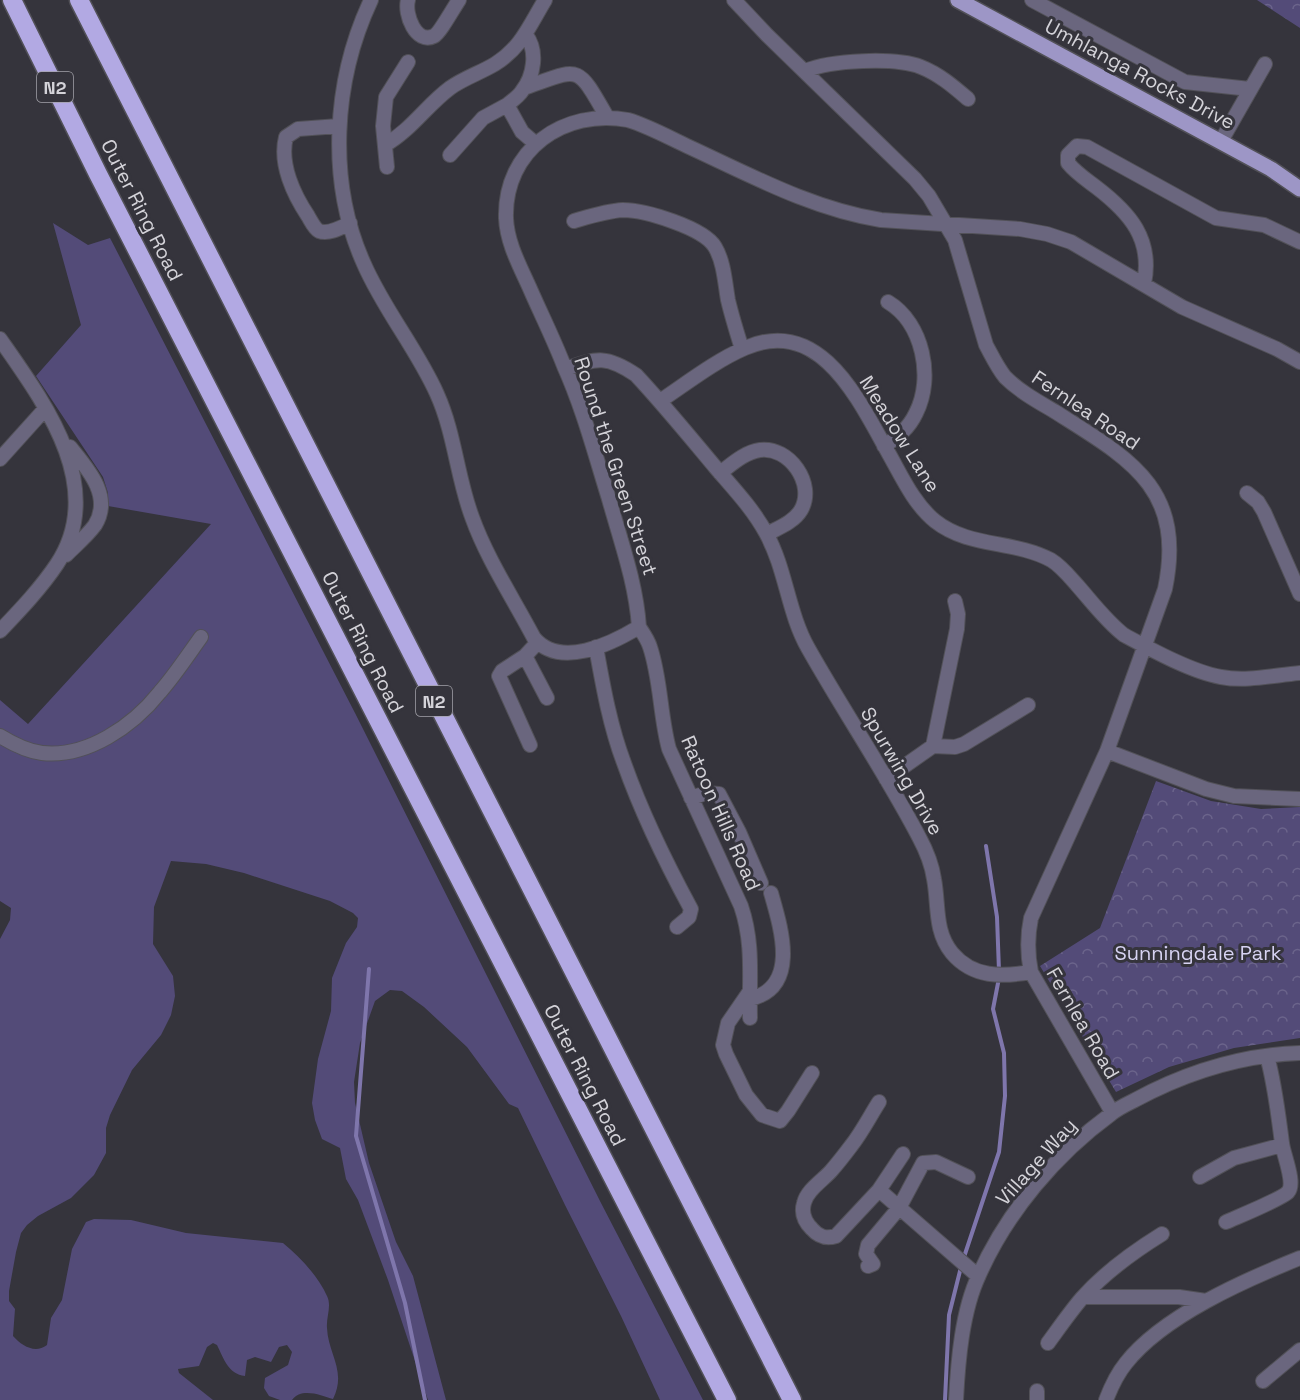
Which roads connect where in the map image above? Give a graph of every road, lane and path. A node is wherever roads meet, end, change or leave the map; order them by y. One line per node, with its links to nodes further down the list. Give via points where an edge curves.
1 (12, 0): 91 (highway, Outer Ring Road / N2)
2 (79, 0): 92 (highway, Outer Ring Road / N2)
3 (371, 0): 19 (street, via 350,55)
4 (408, 0): 5 (street, via 410,24 423,35 435,36)
5 (459, 0)
6 (545, 0): 10 (street)
7 (734, 0): 13 (street, Fernlea Road)
8 (958, 0): 20 (main road, Umhlanga Rocks Drive)
9 (1032, 0): 15 (street, via 1185,82)
10 (526, 35): 14 (street, via 534,54); 22 (street, via 498,62 451,87 405,132)
11 (408, 62): 22 (street, via 386,97)
12 (1265, 64): 15 (street)
13 (805, 71): 16 (street, via 833,62 909,63 935,74); 28 (street, Fernlea Road, via 915,179)
14 (524, 88): 17 (street); 18 (street, via 564,74 579,75)
15 (1251, 89): 20 (street)
16 (968, 99)
17 (507, 105): 21 (street, via 522,132); 23 (street, via 483,118)
18 (607, 117): 21 (street, Round the Green Street, via 565,125); 28 (street, Round the Green Street, via 640,124 832,210 881,220)
19 (339, 126): 27 (street, via 341,172); 27 (street, via 291,132 286,137 285,150 294,193 316,228 329,232)
20 (1221, 141): 25 (main road, Umhlanga Rocks Drive)
21 (536, 144): 35 (street, Round the Green Street, via 512,180 506,206 508,232)
22 (385, 145): 24 (street)
23 (450, 155)
24 (387, 167)
25 (1300, 189)
26 (574, 221): 33 (street, via 605,211 626,210 705,237 719,254)
27 (350, 223): 50 (street, via 363,264 437,393 480,537)
28 (945, 223): 30 (street, Round the Green Street, via 1047,234 1071,242); 51 (street, Fernlea Road, via 958,249 986,345 1005,376 1122,455 1139,470 1162,508 1168,531 1169,569)
29 (1300, 242): 30 (street, via 1264,225 1216,218 1087,147 1077,146 1068,155 1068,163 1136,225 1146,253)
30 (1144, 284): 34 (street, Round the Green Street, via 1182,307)
31 (888, 302): 39 (street, via 907,317 922,354 924,375 917,412 899,436)
32 (0, 339): 37 (street)
33 (742, 349): 36 (street, Meadow Lane); 39 (street, Meadow Lane, via 776,341 811,348 837,370)
34 (1300, 362)
35 (566, 369): 36 (street, Spurwing Drive, via 594,360 613,362 636,375); 47 (street, Round the Green Street, via 634,586)
36 (660, 401): 41 (street, Spurwing Drive)
37 (45, 409): 38 (street); 40 (street)
38 (60, 436): 44 (street, via 71,460 76,495 69,539); 44 (street, via 93,476 100,512 95,524)
39 (884, 446): 51 (street, Meadow Lane, via 911,493 934,521 962,537 1019,549 1052,561 1112,626)
40 (0, 459)
41 (720, 473): 43 (street, Spurwing Drive); 43 (street, via 757,450 781,453 792,462 805,487 804,501 800,512)
42 (1247, 493): 45 (street, via 1264,512)
43 (767, 534): 61 (street, Spurwing Drive, via 807,646)
44 (58, 563): 48 (street)
45 (1300, 594)
46 (955, 602): 59 (street, via 957,629)
47 (639, 627): 52 (street); 62 (street, Ratoon Hills Road, via 650,645 656,668 669,749)
48 (0, 631)
49 (201, 637): 57 (street, via 160,693 128,725 93,744 64,753 41,753 17,747)
50 (538, 642): 52 (street, via 558,652); 53 (street)
51 (1145, 646): 54 (street, Meadow Lane, via 1221,677); 60 (street, Fernlea Road)
52 (596, 647): 66 (street, via 623,762 657,846 691,909 689,917)
53 (525, 656): 55 (street); 58 (street, via 499,676)
54 (1300, 673)
55 (547, 698)
56 (1028, 705): 59 (street, via 964,744)
57 (0, 736)
58 (530, 745)
59 (933, 746): 61 (street)
60 (1107, 751): 63 (street, via 1234,796); 67 (street, Fernlea Road, via 1031,918 1027,954)
61 (886, 779): 67 (street, Spurwing Drive, via 929,859 937,919 950,951 972,970 986,974)
62 (691, 798): 64 (street, via 719,794); 68 (street, Ratoon Hills Road, via 748,924)
63 (1300, 799)
64 (761, 883)
65 (771, 893): 68 (street, via 782,928 780,974 768,992)
66 (676, 927)
67 (1031, 972): 74 (street, Fernlea Road)
68 (750, 995): 69 (street, Ratoon Hills Road); 72 (street, via 728,1023 723,1045 746,1095 762,1115 780,1120)
69 (750, 1018)
70 (1300, 1053): 71 (street, Village Way)
71 (1267, 1056): 74 (street, Village Way, via 1237,1060 1190,1075); 75 (street)
72 (812, 1074)
73 (879, 1102): 79 (street, via 854,1143 808,1194 803,1213 806,1222 822,1237 836,1236)
74 (1112, 1112): 85 (street, Village Way, via 1070,1148 1033,1189 1008,1221)
75 (1282, 1145): 78 (street, via 1234,1158); 81 (street, via 1291,1179 1288,1192)
76 (903, 1154): 79 (street)
77 (968, 1177): 80 (street, via 936,1162 923,1163)
78 (1200, 1177)
79 (879, 1190): 80 (street)
80 (899, 1208): 84 (street, via 868,1245 866,1254 873,1264); 85 (street)
81 (1226, 1222)
82 (1162, 1234): 86 (street, via 1131,1253)
83 (1300, 1258): 87 (street)
84 (868, 1266)
85 (978, 1276): 93 (street, Village Way, via 958,1357)
86 (1083, 1297): 87 (street); 88 (street)
87 (1206, 1301): 94 (street, via 1152,1338 1126,1363)
88 (1047, 1342)
89 (1300, 1350): 90 (street)
90 (1263, 1381)
91 (727, 1400)
92 (792, 1400)
93 (956, 1400)
94 (1106, 1400)

